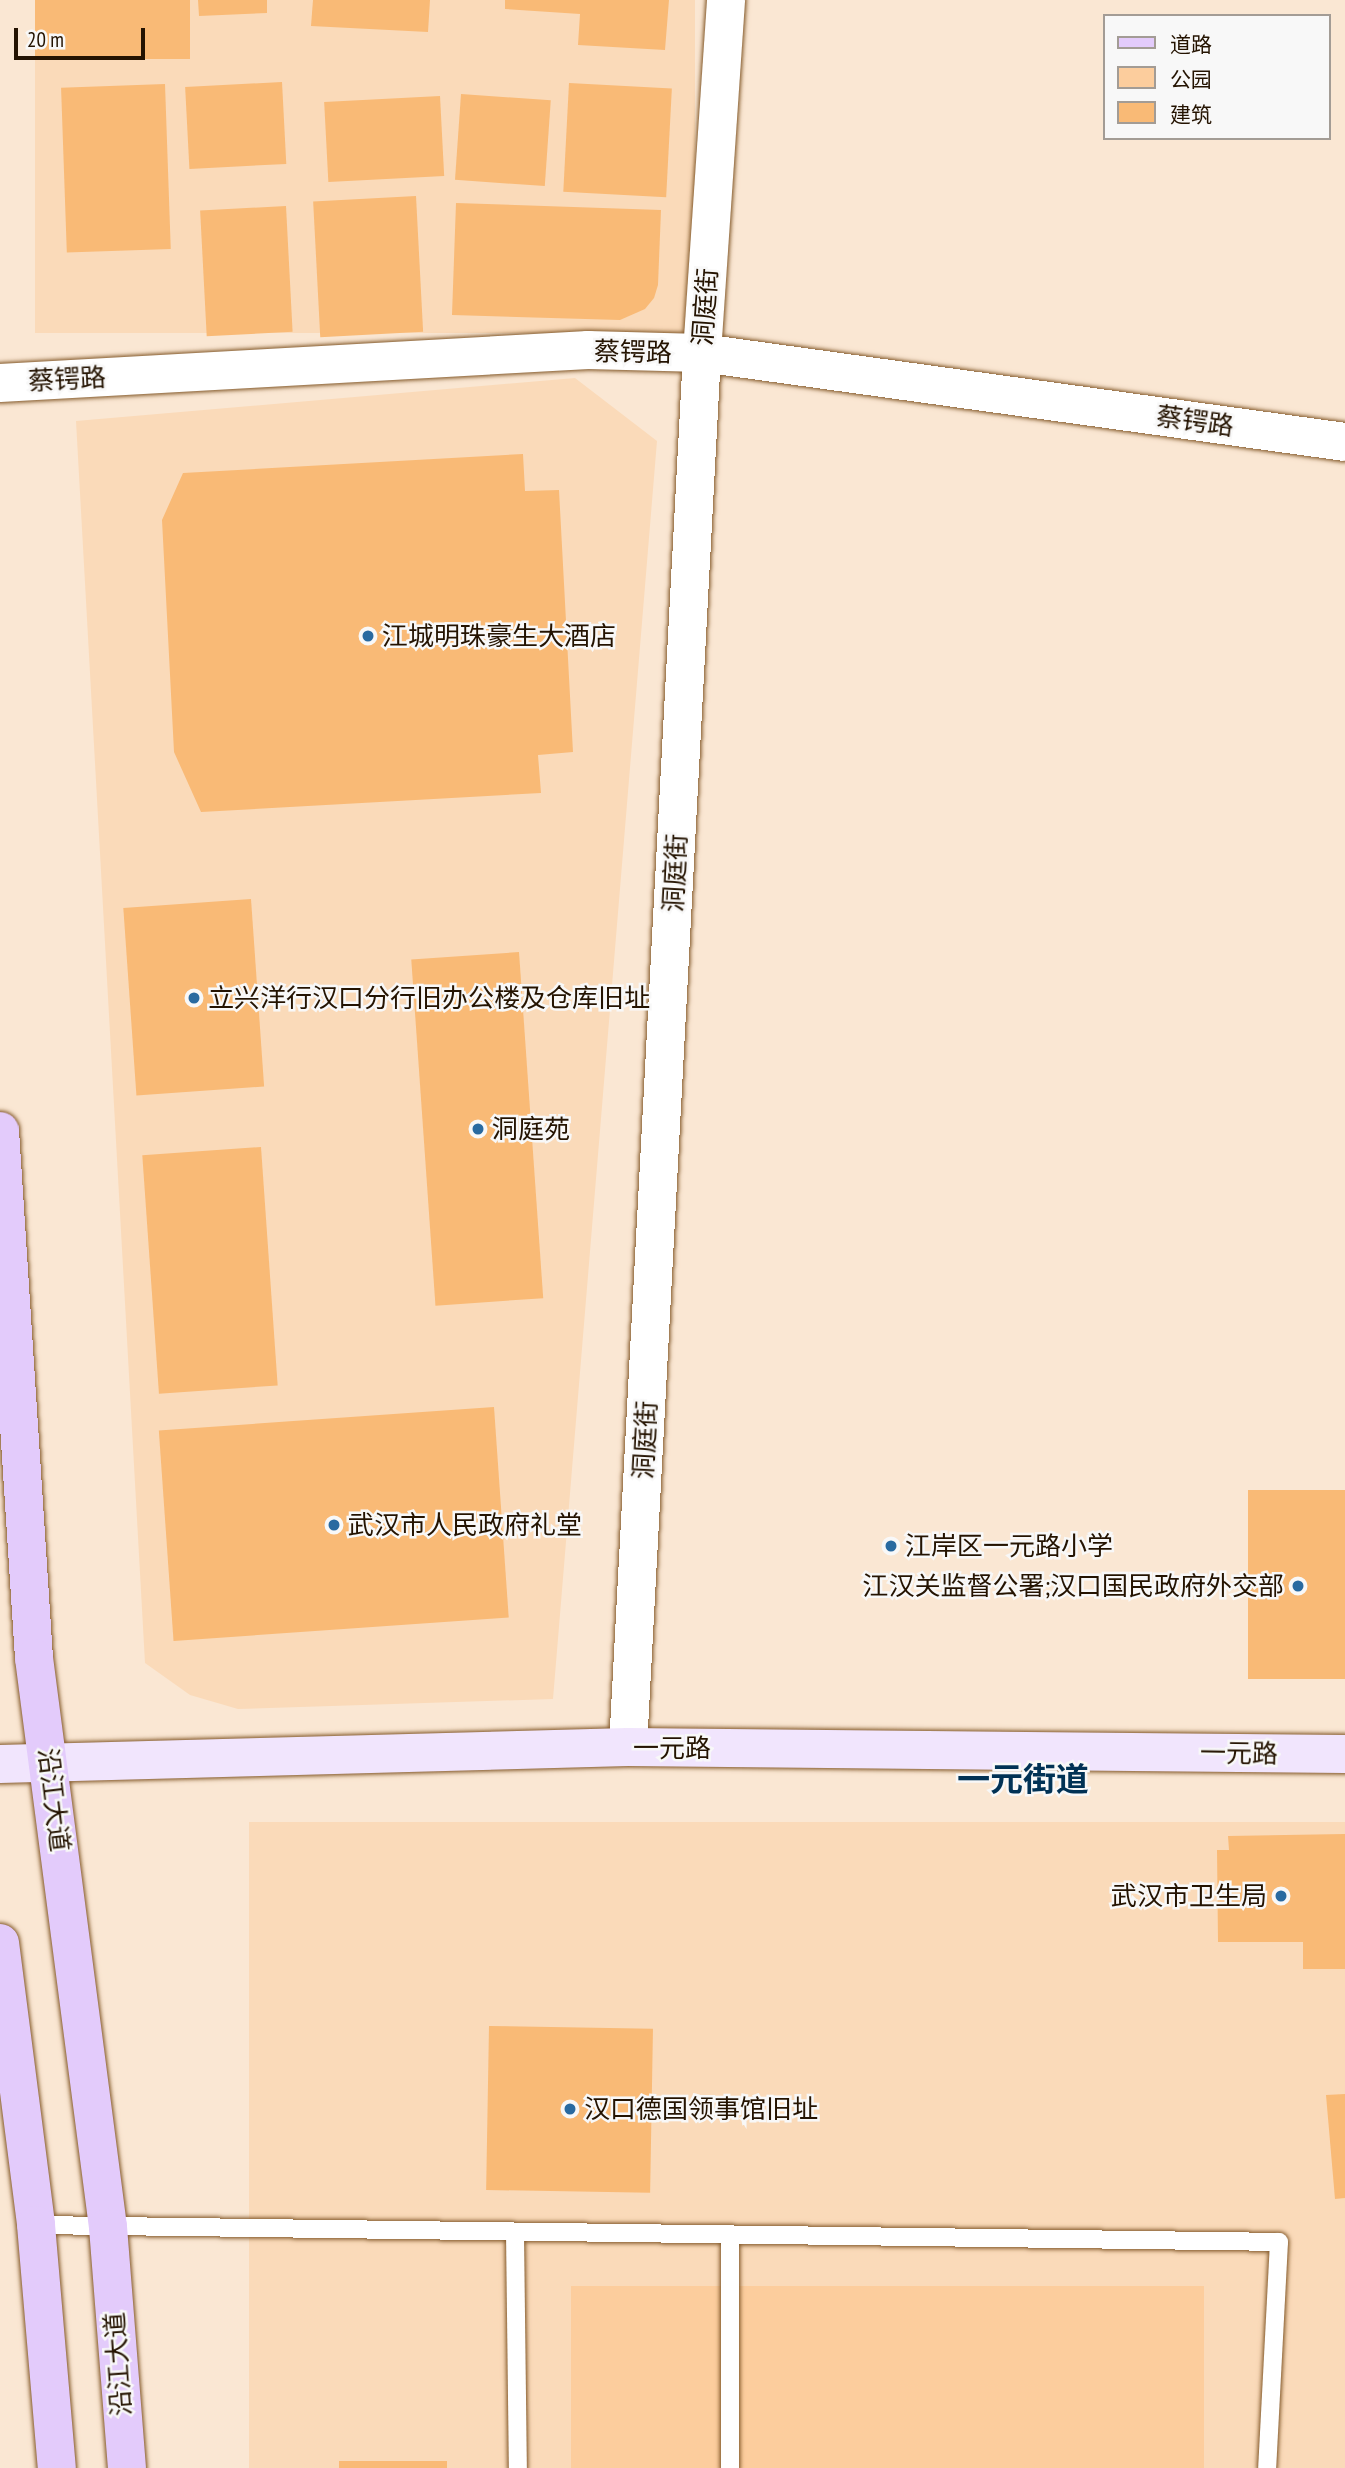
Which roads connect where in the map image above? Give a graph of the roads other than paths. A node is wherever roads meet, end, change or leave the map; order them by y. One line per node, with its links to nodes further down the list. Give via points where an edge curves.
1 (726, 0): 2 (street, 洞庭街)
2 (702, 353): 3 (street, 蔡锷路, via 588,350); 4 (street, 蔡锷路); 6 (street, 洞庭街)
3 (0, 383)
4 (1345, 442)
5 (0, 1131): 8 (main road, 沿江大道, via 34,1658)
6 (628, 1747): 7 (main road, 一元路); 8 (main road, 一元路)
7 (1345, 1754)
8 (49, 1762): 9 (main road, 一元路); 12 (main road, 沿江大道)
9 (0, 1764)
10 (0, 1943): 11 (main road)
11 (36, 2225): 12 (lane); 15 (main road)
12 (108, 2227): 13 (lane); 16 (main road, 沿江大道)
13 (515, 2233): 14 (lane); 17 (lane)
14 (730, 2236): 18 (lane); 19 (lane, via 1279,2242)
15 (57, 2468)
16 (127, 2468)
17 (518, 2468)
18 (730, 2468)
19 (1267, 2468)

